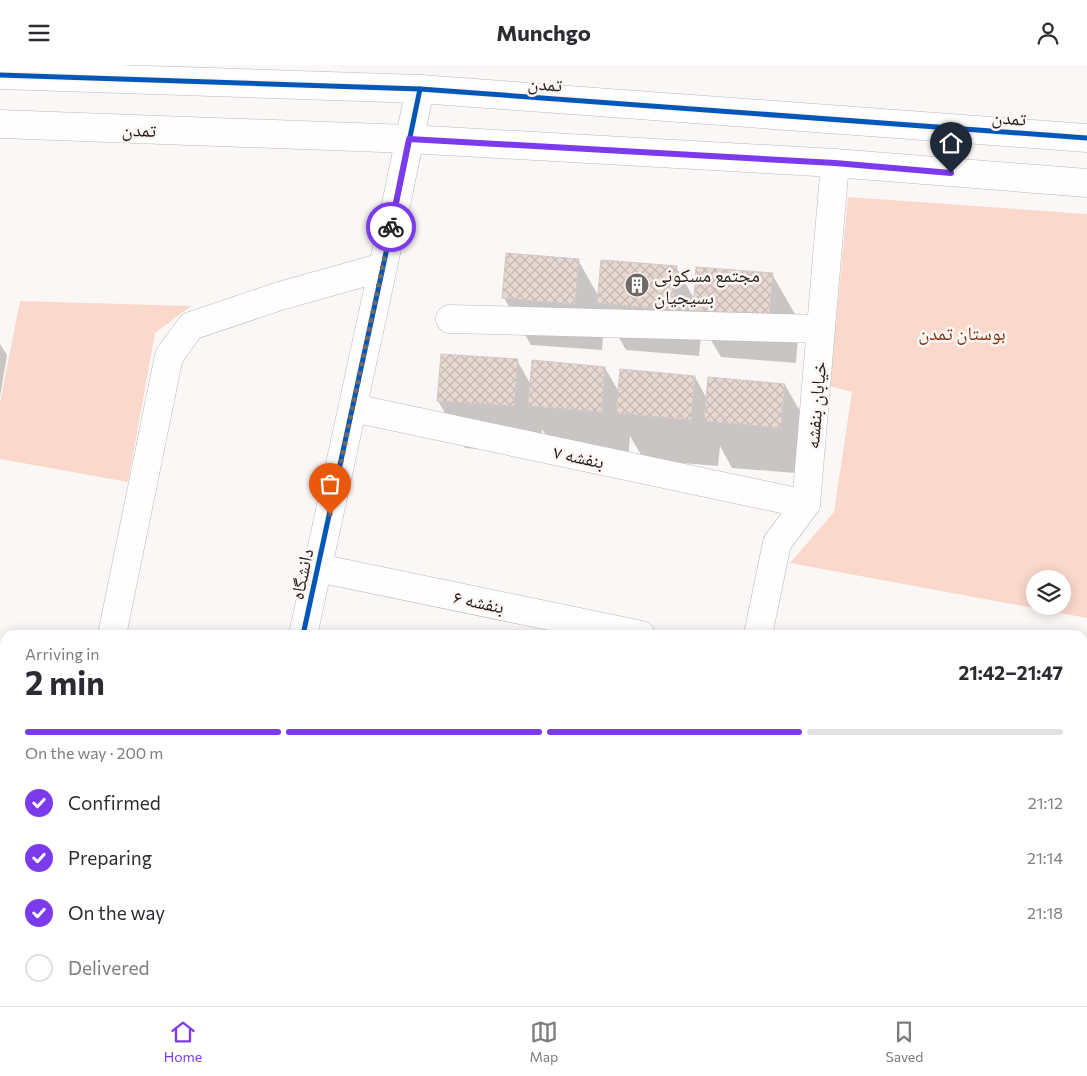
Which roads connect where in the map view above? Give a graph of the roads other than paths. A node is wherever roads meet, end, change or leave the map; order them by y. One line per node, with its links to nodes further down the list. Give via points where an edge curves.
1 (0, 75): 2 (street, تمدن)
2 (420, 89): 4 (street, تمدن); 5 (street, دانشگاه)
3 (0, 124): 5 (street, تمدن)
4 (1087, 138)
5 (409, 139): 6 (street, تمدن); 8 (street, دانشگاه)
6 (835, 163): 7 (street, تمدن); 10 (street, خیابان بنفشه)
7 (1087, 183)
8 (384, 267): 11 (street, دانشگاه); 14 (street, via 280,296 191,326 169,356)
9 (450, 319): 10 (street)
10 (821, 329): 12 (street, خیابان بنفشه)
11 (353, 408): 12 (street, بنفشه ۷); 13 (street, دانشگاه)
12 (806, 504): 17 (street, via 777,543)
13 (318, 567): 15 (street, دانشگاه); 16 (street, بنفشه ۶)
14 (113, 630)
15 (304, 630)
16 (617, 630)
17 (759, 630)

